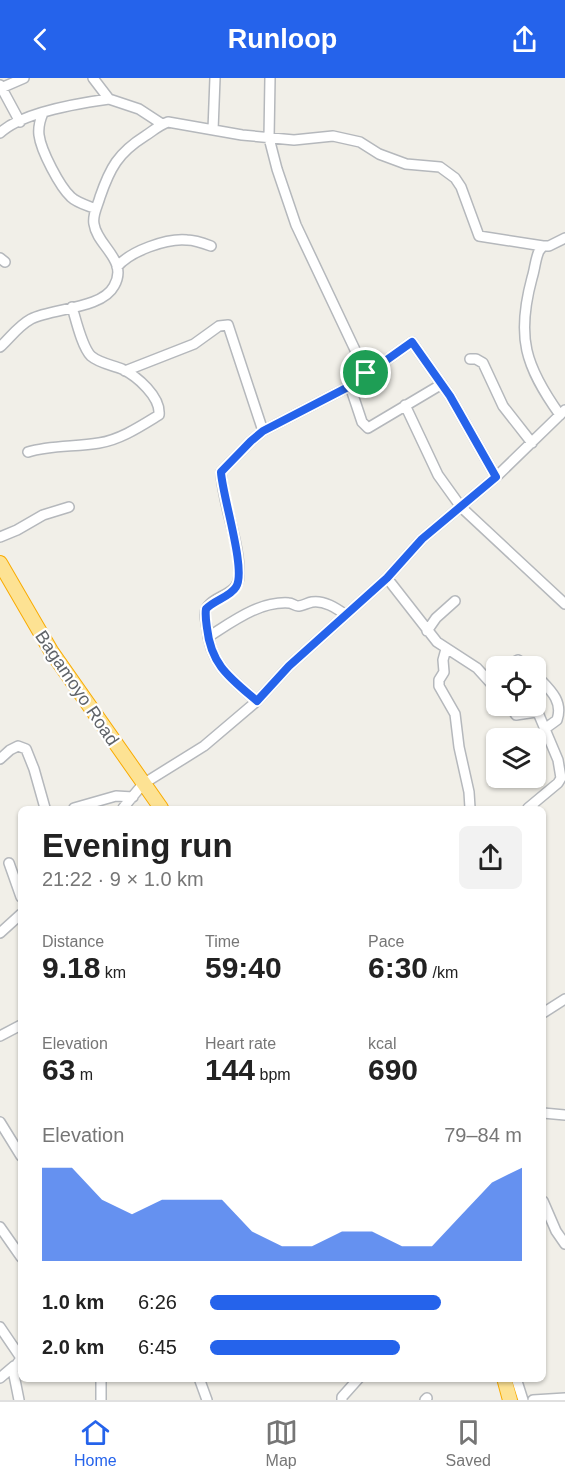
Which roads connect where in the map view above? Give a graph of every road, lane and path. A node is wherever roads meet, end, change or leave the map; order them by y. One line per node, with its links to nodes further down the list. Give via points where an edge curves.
1 (24, 78): 5 (street)
2 (93, 78): 6 (street)
3 (215, 78): 10 (street)
4 (270, 78): 12 (street)
5 (1, 86): 8 (street)
6 (109, 99): 7 (street); 9 (street)
7 (43, 113): 8 (street); 13 (street, via 39,136 62,186 72,198)
8 (20, 122): 11 (street)
9 (162, 124): 10 (street); 13 (street, via 119,157)
10 (213, 130): 12 (street)
11 (0, 133)
12 (269, 138): 16 (street, via 333,136 360,142 406,164 440,167 461,187 479,236); 22 (street, via 296,225)
13 (96, 209): 17 (street, via 96,230)
14 (565, 238): 16 (street)
15 (211, 246): 17 (street, via 189,240 168,242 135,252)
16 (543, 246): 26 (street, via 534,265 525,308 526,352 537,380)
17 (117, 267): 18 (street, via 114,287 105,297)
18 (72, 307): 19 (street, via 27,321); 21 (street, via 91,356)
19 (0, 347)
20 (470, 359): 28 (street, via 483,363 503,406)
21 (125, 371): 27 (street, via 194,344 219,326 228,325); 29 (street, via 154,397 159,415 112,441)
22 (366, 373): 23 (street, via 412,342); 24 (street)
23 (442, 384): 25 (street); 30 (street)
24 (350, 386): 25 (street, via 366,427); 27 (street)
25 (405, 405): 32 (street, via 438,475)
26 (563, 413): 28 (street)
27 (263, 431): 40 (street, via 221,472 239,581 234,590 206,609)
28 (532, 443): 30 (street)
29 (28, 452)
30 (496, 477): 32 (street)
31 (69, 507): 33 (street, via 43,515)
32 (461, 507): 35 (street, via 422,539); 37 (street)
33 (0, 537)
34 (0, 563): 47 (highway, Bagamoyo Road, via 51,651)
35 (387, 578): 38 (street); 39 (street)
36 (455, 601): 39 (street)
37 (565, 604)
38 (346, 615): 40 (street, via 320,602 268,606 241,616); 44 (street)
39 (427, 631): 41 (street)
40 (208, 637): 44 (street, via 218,664)
41 (446, 649): 42 (street, via 477,668); 53 (street, via 439,686 457,719)
42 (486, 679)
43 (546, 686): 45 (street, via 558,703 557,720)
44 (257, 701): 47 (street, via 204,746)
45 (546, 729): 54 (street, via 561,777)
46 (0, 759): 49 (street, via 18,746 26,749)
47 (143, 784): 48 (street); 52 (highway, Bagamoyo Road)
48 (133, 797): 50 (street, via 116,796); 51 (street)
49 (44, 806)
50 (81, 806)
51 (125, 806)
52 (160, 806)
53 (470, 806)
54 (530, 806)
55 (9, 864): 56 (street)
56 (18, 889)
57 (18, 917): 58 (street)
58 (0, 933)
59 (565, 999): 60 (street)
60 (546, 1011)
61 (18, 1027): 62 (street)
62 (0, 1036)
63 (546, 1113): 64 (street)
64 (565, 1115)
65 (0, 1122): 66 (street)
66 (18, 1151)
67 (546, 1208): 69 (street)
68 (0, 1227): 70 (street)
69 (565, 1244)
70 (18, 1252)
71 (0, 1327): 72 (street)
72 (18, 1359)
73 (18, 1362): 75 (street)
74 (18, 1363): 82 (street, via 13,1374)
75 (0, 1378)
76 (101, 1382): 83 (street)
77 (200, 1382): 84 (street)
78 (355, 1382): 85 (street)
79 (505, 1382): 86 (highway)
80 (517, 1382): 87 (street)
81 (565, 1398): 88 (street)
82 (19, 1400)
83 (101, 1400)
84 (207, 1400)
85 (342, 1400)
86 (510, 1400)
87 (524, 1400)
88 (533, 1400)

